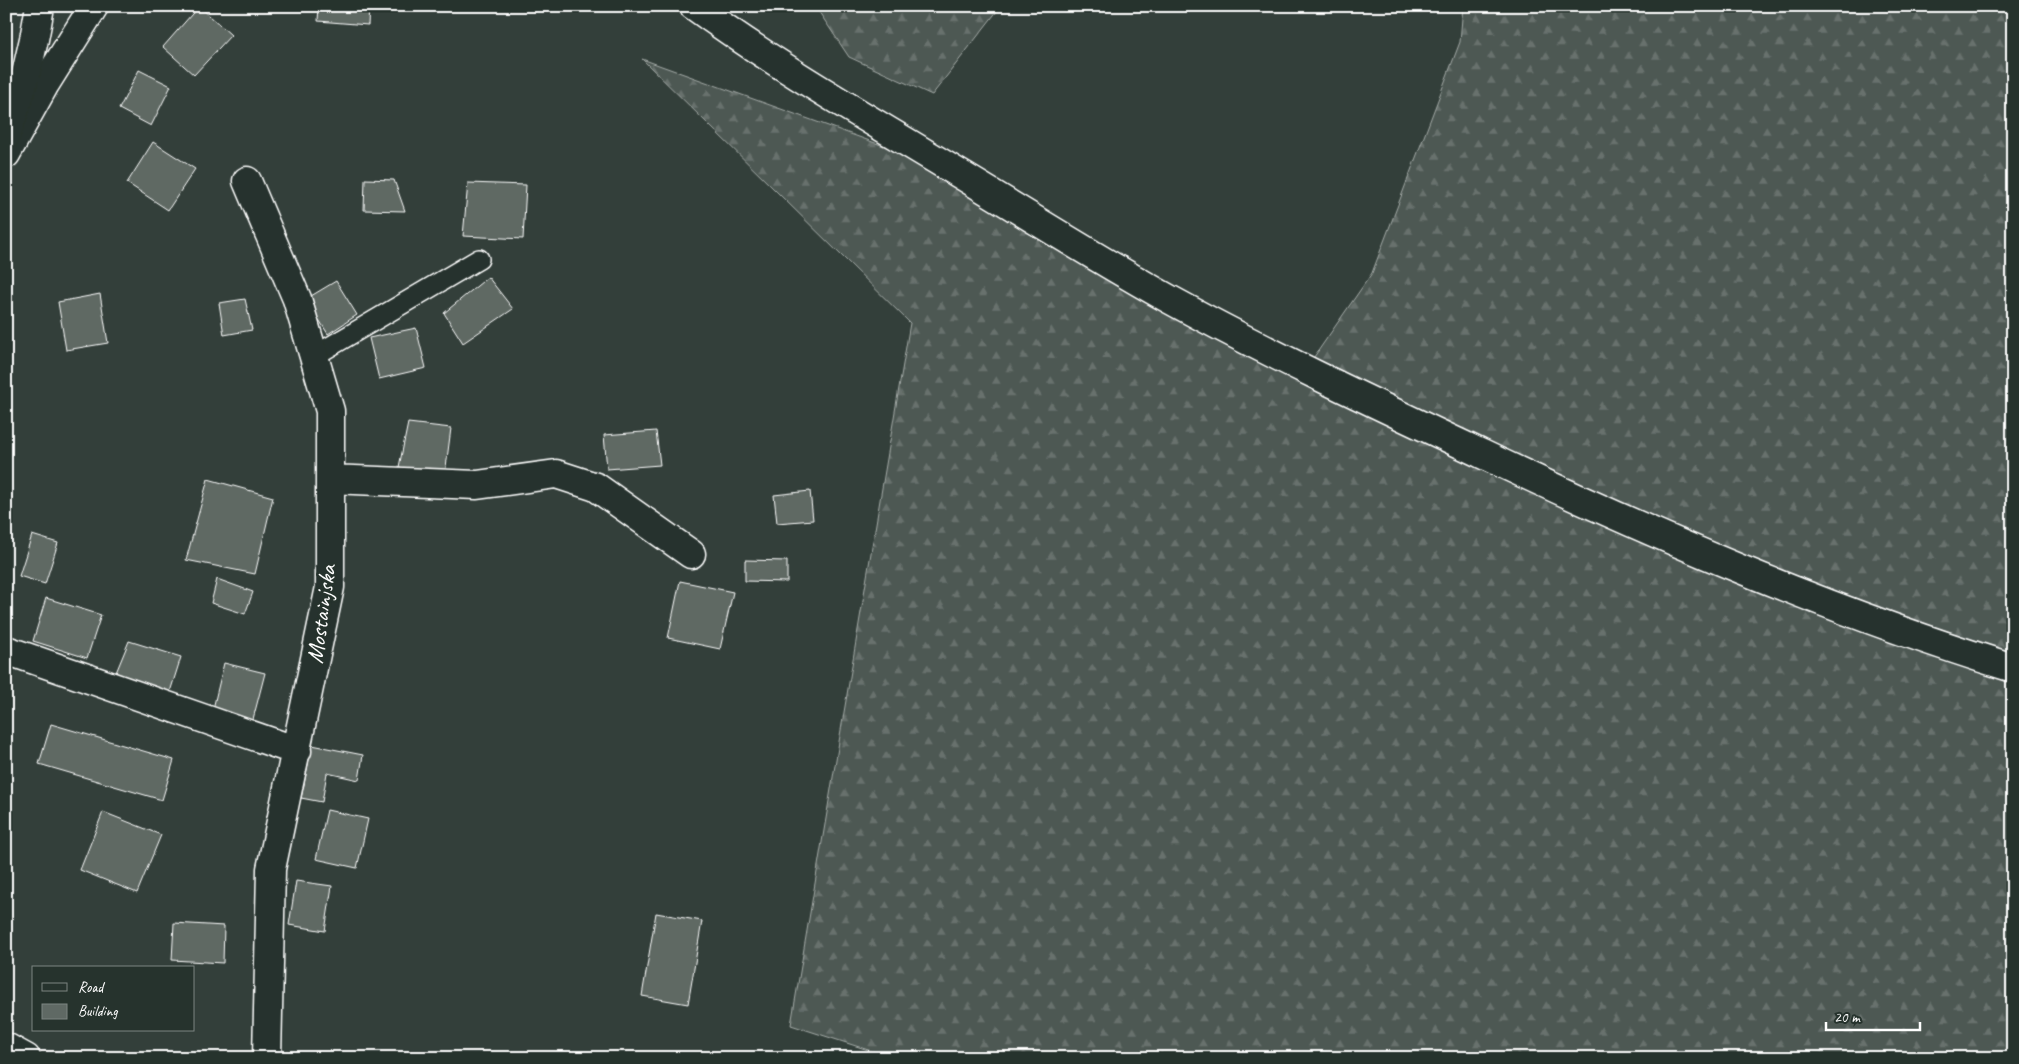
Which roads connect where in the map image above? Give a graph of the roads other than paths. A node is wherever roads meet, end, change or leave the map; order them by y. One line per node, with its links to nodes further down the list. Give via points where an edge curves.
1 (40, 6): 4 (main road, via 34,45)
2 (94, 6): 5 (main road)
3 (694, 6): 12 (main road, via 832,96 1089,253 1255,345 1657,535 1830,605)
4 (6, 136)
5 (6, 154)
6 (247, 181): 8 (main road, Mostainjska, via 297,298)
7 (479, 259): 8 (lane)
8 (314, 356): 9 (main road, Mostainjska, via 330,411)
9 (330, 479): 10 (main road, via 477,485 556,474 596,487); 13 (main road, Mostainjska, via 330,587)
10 (691, 554)
11 (6, 650): 13 (main road)
12 (2013, 668)
13 (297, 750): 16 (main road, Mostainjska, via 271,869)
14 (6, 1047): 15 (main road)
15 (26, 1058)
16 (267, 1058)

